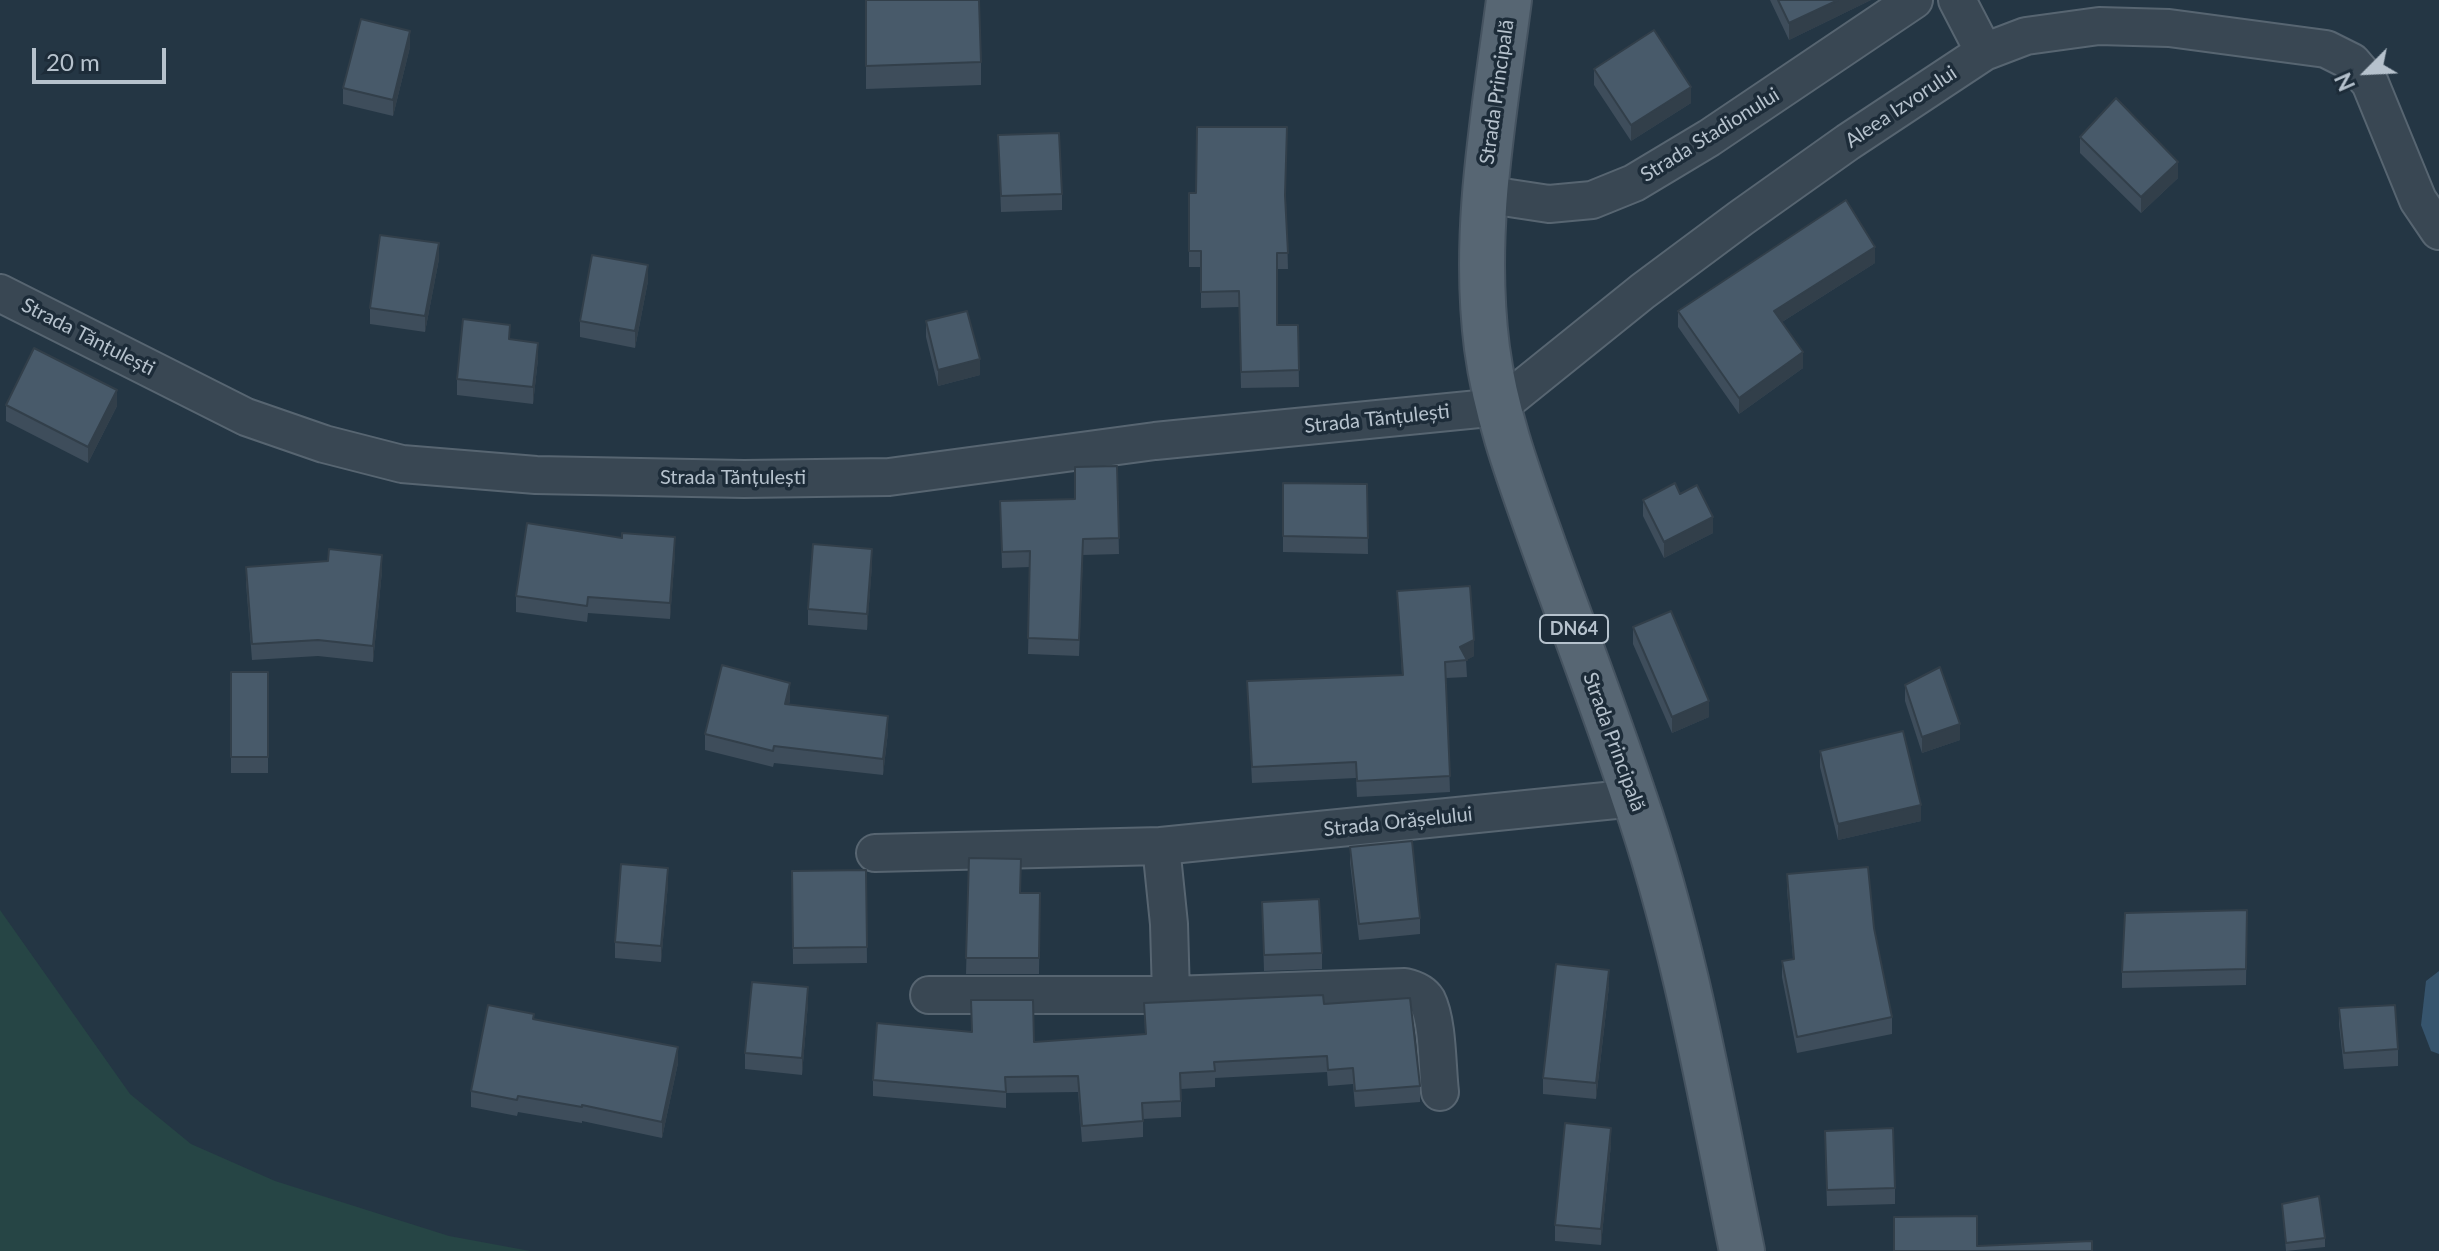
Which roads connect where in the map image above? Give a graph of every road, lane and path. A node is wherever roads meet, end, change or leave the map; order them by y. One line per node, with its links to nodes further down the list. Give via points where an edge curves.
1 (1509, 0): 5 (main road, Strada Principală / DN64)
2 (1914, 0): 5 (street, Strada Stadionului, via 1634,183 1592,200 1549,204)
3 (1957, 0): 4 (street)
4 (1984, 52): 6 (street, Aleea Izvorului, via 2026,36 2099,26 2169,28 2326,49 2352,62 2370,83 2418,200); 8 (street, Aleea Izvorului, via 1741,218)
5 (1483, 194): 8 (main road, Strada Principală / DN64, via 1482,297)
6 (2439, 231)
7 (0, 293): 8 (street, Strada Tănțulești, via 246,417 311,440 402,464 536,475 889,477 1155,441)
8 (1499, 407): 9 (main road, Strada Principală / DN64)
9 (1635, 798): 10 (street, Strada Orășelului); 15 (main road, Strada Principală / DN64, via 1685,975)
10 (1161, 846): 11 (street, Strada Orășelului); 13 (street)
11 (875, 853)
12 (929, 995): 13 (street)
13 (1171, 995): 14 (street, via 1416,989 1427,1000 1433,1023)
14 (1440, 1092)
15 (1742, 1251)

